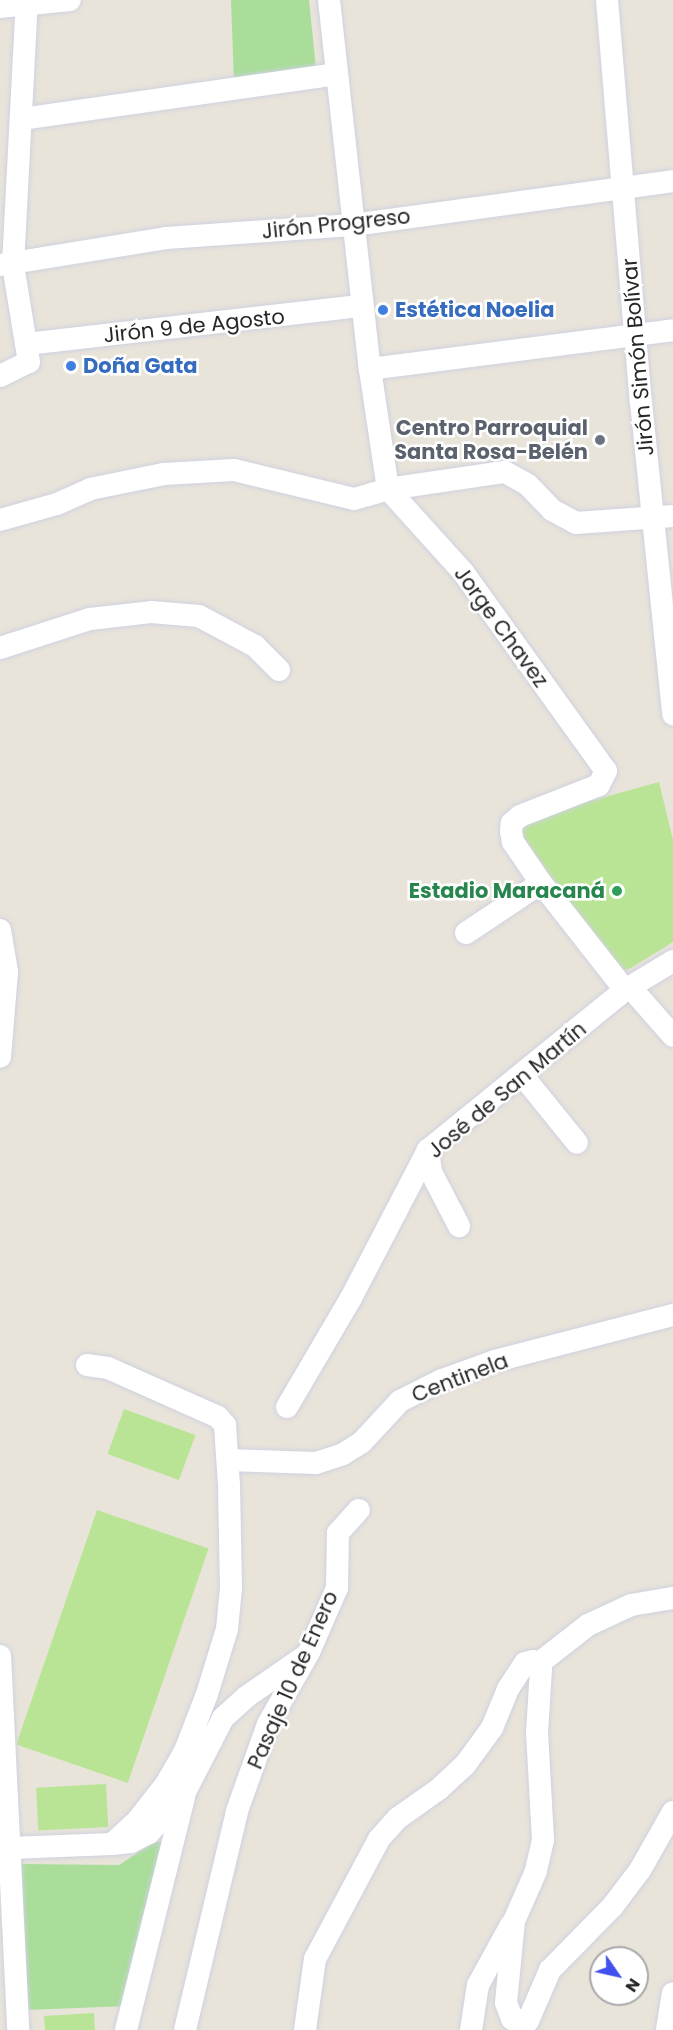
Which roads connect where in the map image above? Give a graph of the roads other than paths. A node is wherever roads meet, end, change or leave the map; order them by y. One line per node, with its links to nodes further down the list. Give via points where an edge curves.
1 (70, 0): 4 (street)
2 (329, 0): 6 (street)
3 (607, 0): 9 (street, Jirón Simón Bolívar)
4 (27, 3): 5 (street); 7 (street)
5 (0, 7)
6 (337, 74): 7 (street); 10 (street)
7 (21, 119): 11 (street)
8 (673, 181): 9 (street, Jirón Progreso)
9 (622, 188): 10 (street, Jirón Progreso); 14 (street, Jirón Simón Bolívar)
10 (353, 225): 11 (street, Jirón Progreso, via 166,238); 12 (street)
11 (7, 265): 15 (street)
12 (362, 306): 15 (street, Jirón 9 de Agosto); 16 (street)
13 (673, 330): 14 (street)
14 (637, 334): 16 (street); 19 (street, Jirón Simón Bolívar)
15 (27, 353): 17 (street, Jirón 9 de Agosto)
16 (370, 369): 18 (street)
17 (0, 376)
18 (388, 489): 19 (street, via 505,472 528,485 552,510 576,523); 20 (street, via 354,499 234,470 164,474 90,489 57,504); 25 (street, Jorge Chavez, via 463,572 606,771 599,785 520,816 512,823 513,842)
19 (663, 517): 22 (street, Jirón Simón Bolívar)
20 (0, 520)
21 (0, 648): 23 (street, via 90,619 151,612 199,616 255,646)
22 (670, 661): 24 (street, Jirón Simón Bolívar)
23 (279, 670)
24 (673, 714)
25 (541, 883): 27 (street); 29 (street)
26 (0, 930): 31 (street, via 7,972)
27 (466, 933)
28 (673, 961): 29 (street, José de San Martín)
29 (628, 989): 30 (street); 32 (street, José de San Martín)
30 (673, 1036)
31 (0, 1057)
32 (522, 1075): 33 (street); 34 (street, José de San Martín)
33 (577, 1143)
34 (428, 1150): 35 (street, via 431,1172); 38 (street, José de San Martín, via 351,1298)
35 (459, 1226)
36 (673, 1315): 39 (street, Centinela, via 495,1361 442,1380 400,1401 362,1442 325,1460)
37 (87, 1365): 39 (street, via 108,1368 218,1417 225,1425)
38 (287, 1407)
39 (228, 1460): 47 (street, via 231,1588 220,1651 185,1751 153,1803)
40 (359, 1510): 42 (street, Pasaje 10 de Enero, via 338,1533 337,1588)
41 (673, 1598): 44 (street, via 631,1605 588,1625)
42 (309, 1652): 45 (street, via 223,1718); 54 (street, Pasaje 10 de Enero, via 268,1724 237,1811)
43 (0, 1656): 48 (street)
44 (538, 1664): 49 (street, via 543,1840 536,1871); 55 (street, via 525,1663 519,1670 492,1728 465,1765 398,1818 379,1839 315,1959)
45 (185, 1792): 47 (street, via 149,1833 131,1842); 53 (street)
46 (673, 1812): 51 (street, via 640,1870 612,1907 550,1970 534,2011)
47 (112, 1844): 48 (street)
48 (7, 1857): 52 (street)
49 (514, 1922): 51 (street, via 506,2003); 56 (street, via 493,1952 478,1985)
50 (673, 1993): 57 (street)
51 (519, 2026)
52 (18, 2030)
53 (126, 2030)
54 (184, 2030)
55 (305, 2030)
56 (471, 2030)
57 (667, 2030)

